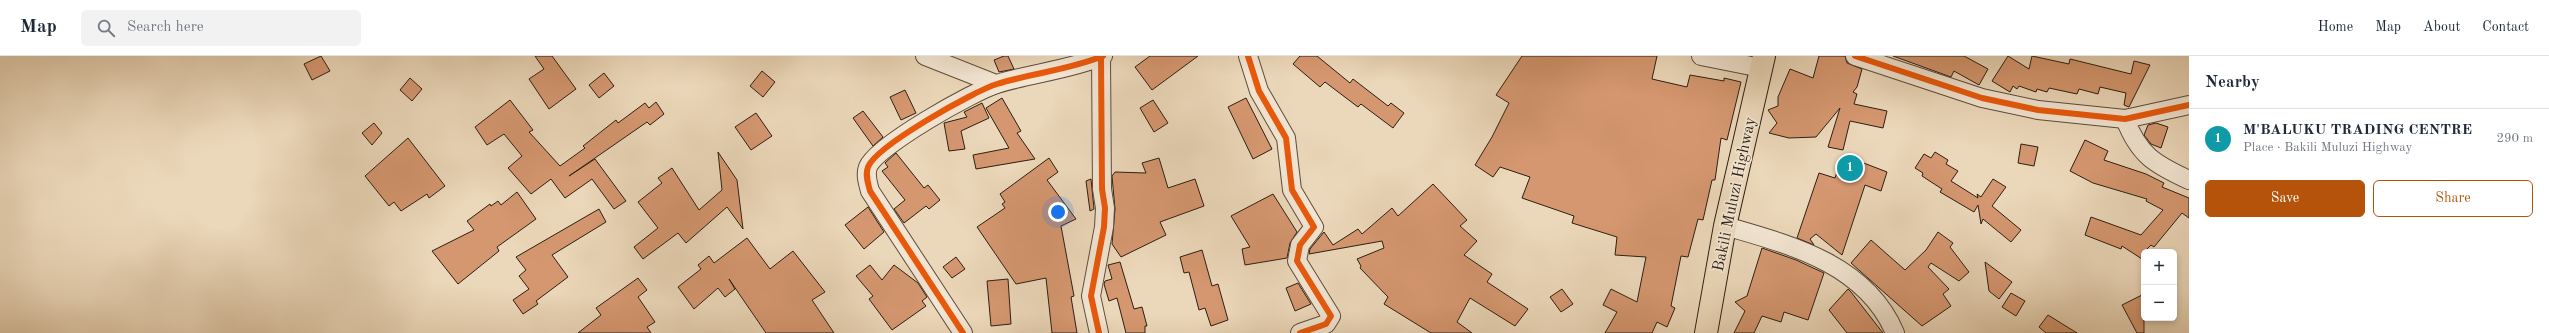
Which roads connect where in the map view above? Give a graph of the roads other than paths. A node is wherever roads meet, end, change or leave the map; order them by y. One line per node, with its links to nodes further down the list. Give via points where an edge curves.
1 (925, 56): 7 (street)
2 (1102, 56): 7 (street, via 1074,66); 13 (street, via 1102,189 1105,208 1091,296)
3 (1248, 56): 14 (street, via 1259,91 1286,138 1292,190 1314,227 1300,245 1297,261 1331,316 1326,324)
4 (1701, 56): 6 (street)
5 (1855, 56): 9 (street, via 1982,98 2012,105)
6 (1762, 62): 11 (highway, Bakili Muluzi Highway)
7 (996, 84): 12 (street, via 911,129 873,159 867,174 870,191)
8 (2189, 105): 9 (street)
9 (2125, 119): 10 (street, via 2133,141 2146,155 2167,170)
10 (2189, 180)
11 (1725, 226): 15 (highway, Bakili Muluzi Highway); 16 (street, via 1776,240 1838,266 1874,297 1888,315)
12 (963, 333)
13 (1099, 333)
14 (1300, 333)
15 (1706, 333)
16 (1895, 333)

